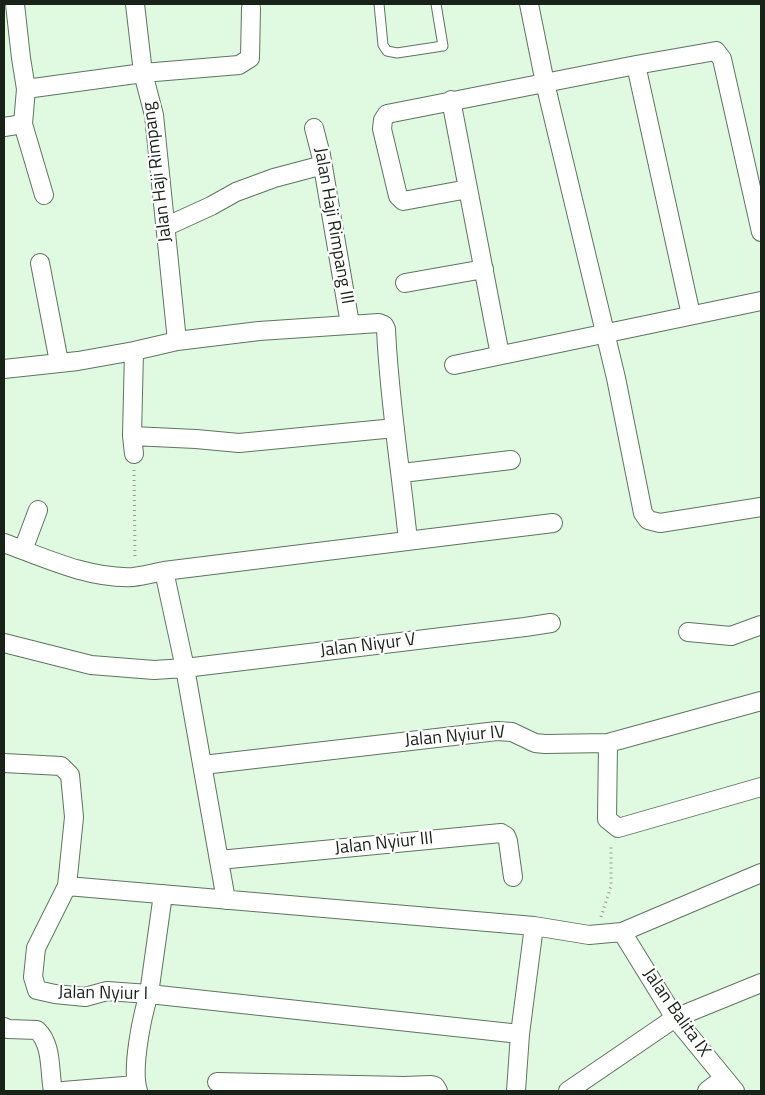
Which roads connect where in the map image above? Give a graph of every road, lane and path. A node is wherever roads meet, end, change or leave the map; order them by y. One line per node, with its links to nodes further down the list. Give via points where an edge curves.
1 (15, 4): 10 (street)
2 (135, 4): 8 (street, Jalan Haji Rimpang)
3 (379, 4): 4 (lane, via 383,45 387,52 398,53 443,46)
4 (436, 4)
5 (529, 4): 9 (street)
6 (252, 8): 8 (street, via 250,58 239,65)
7 (636, 65): 9 (street); 19 (street, via 716,51 722,59); 24 (street)
8 (143, 73): 10 (street); 18 (street, Jalan Haji Rimpang, via 154,115)
9 (546, 83): 11 (street); 26 (street)
10 (26, 89): 12 (street)
11 (451, 100): 16 (street); 16 (street, via 387,114 382,129 395,188 403,201)
12 (23, 124): 13 (street); 17 (street)
13 (4, 126)
14 (314, 128): 15 (street, Jalan Haji Rimpang III)
15 (323, 165): 18 (street, via 236,192); 25 (street, Jalan Haji Rimpang III)
16 (468, 189): 21 (street)
17 (44, 195)
18 (165, 227): 27 (street, Jalan Haji Rimpang)
19 (761, 232)
20 (40, 263): 30 (street)
21 (484, 269): 22 (street); 29 (street)
22 (405, 283)
23 (761, 301): 24 (street)
24 (691, 316): 26 (street)
25 (350, 324): 27 (street); 33 (street, via 379,323 386,329)
26 (606, 332): 29 (street); 37 (street, via 643,513 648,520 660,523)
27 (177, 341): 28 (street)
28 (134, 351): 30 (street); 34 (street)
29 (500, 355): 31 (street)
30 (59, 362): 32 (street)
31 (454, 365)
32 (4, 369)
33 (395, 428): 34 (street, via 239,443 196,439); 36 (street)
34 (133, 445): 44 (path)
35 (512, 460): 36 (street)
36 (402, 473): 40 (street)
37 (761, 507)
38 (38, 510): 42 (street)
39 (553, 523): 40 (street)
40 (408, 541): 43 (street)
41 (4, 543): 42 (street)
42 (23, 550): 44 (street, via 64,565 110,576)
43 (164, 570): 44 (street); 49 (street)
44 (135, 577)
45 (551, 623): 49 (street, Jalan Niyur V)
46 (761, 625): 47 (street, via 731,636)
47 (688, 632)
48 (4, 643): 49 (street, Jalan Niyur V, via 92,665 154,670)
49 (185, 668): 53 (street)
50 (761, 701): 51 (street, Jalan Nyiur IV)
51 (608, 743): 53 (street, Jalan Nyiur IV, via 535,743 512,732 497,731); 55 (street)
52 (4, 763): 59 (street, Jalan Nyiur I, via 61,766 70,775 74,817)
53 (203, 765): 56 (street)
54 (761, 787): 55 (street, via 618,828)
55 (607, 819): 63 (path, via 611,842 611,886 601,918)
56 (219, 860): 58 (street, Jalan Nyiur III, via 501,833 508,841); 61 (street)
57 (761, 873): 63 (street)
58 (513, 877)
59 (67, 886): 60 (street); 65 (street, Jalan Nyiur I, via 36,948 33,977 37,990 85,997 107,991)
60 (163, 894): 61 (street); 65 (street)
61 (226, 900): 62 (street)
62 (534, 926): 63 (street, via 588,935); 68 (street)
63 (614, 932): 66 (street, Jalan Balita IX)
64 (761, 983): 66 (street)
65 (149, 994): 68 (street, Jalan Nyiur I); 71 (street, via 136,1066)
66 (675, 1018): 70 (street, Jalan Balita IX); 77 (street)
67 (4, 1027): 73 (street, via 37,1030 43,1036)
68 (520, 1034): 76 (street)
69 (217, 1082): 72 (street)
70 (730, 1085): 78 (street)
71 (137, 1088): 74 (street)
72 (405, 1088): 75 (street, via 431,1085)
73 (53, 1091)
74 (63, 1091)
75 (438, 1091)
76 (516, 1091)
77 (568, 1091)
78 (707, 1091)

